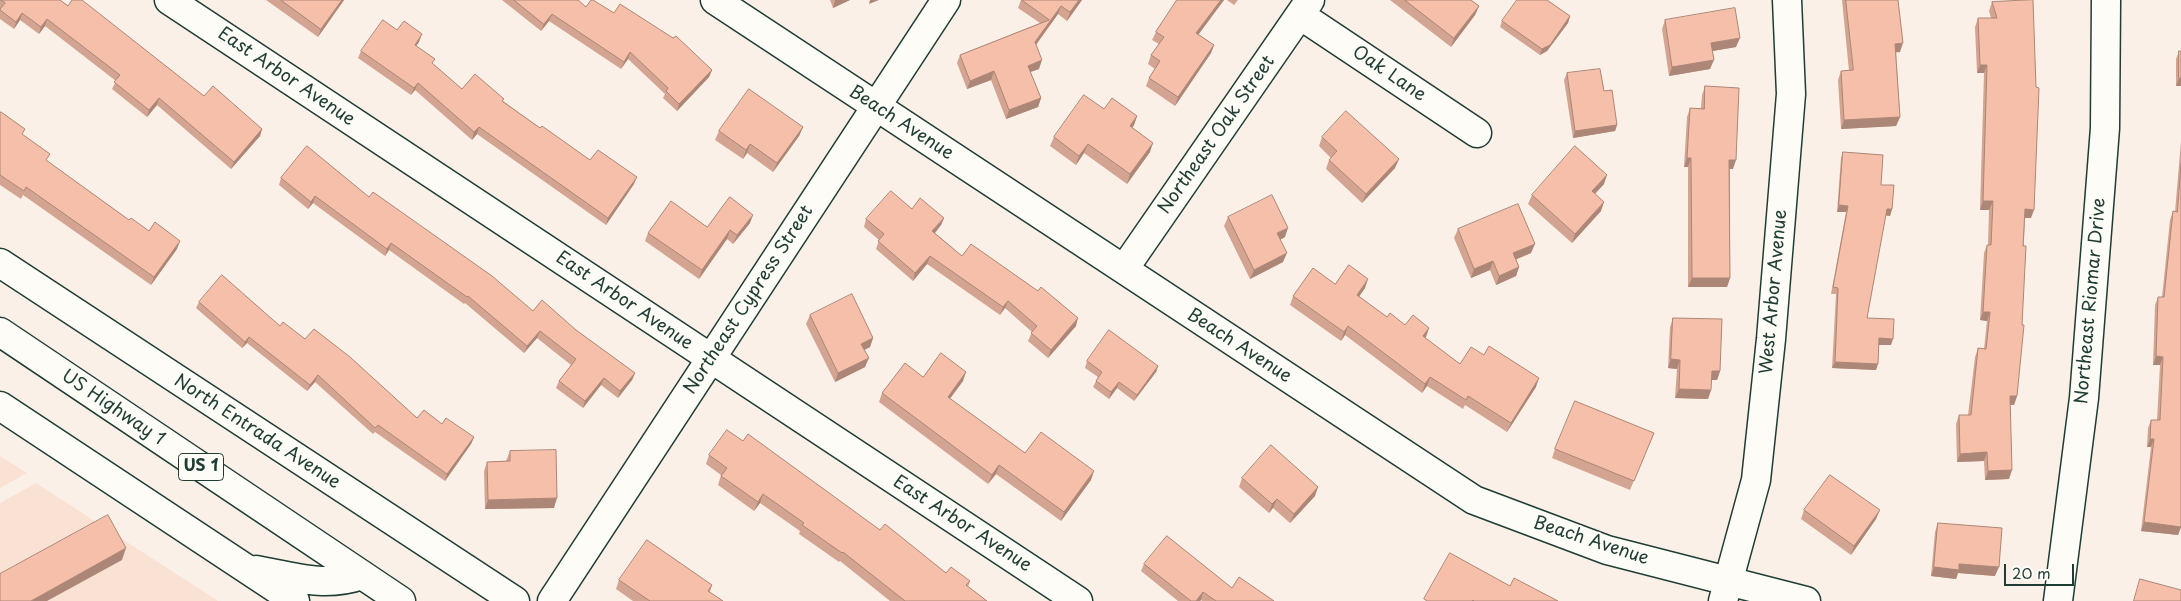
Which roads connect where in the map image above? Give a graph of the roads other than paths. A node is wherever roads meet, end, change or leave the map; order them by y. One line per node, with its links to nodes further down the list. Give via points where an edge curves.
1 (169, 0): 12 (street, East Arbor Avenue)
2 (715, 0): 7 (street, Beach Avenue)
3 (946, 0): 7 (street, Northeast Cypress Street)
4 (1786, 0): 16 (street, West Arbor Avenue, via 1791,94 1771,339 1756,480)
5 (2106, 0): 23 (street, Northeast Riomar Drive, via 2105,128 2087,360)
6 (1305, 7): 8 (street, Oak Lane); 10 (street, Northeast Oak Street)
7 (875, 106): 10 (street, Beach Avenue); 12 (street, Northeast Cypress Street)
8 (1477, 134)
9 (0, 263): 19 (street, North Entrada Avenue)
10 (1124, 269): 16 (street, Beach Avenue, via 1474,500)
11 (0, 332): 15 (street, US Highway 1 / US 1)
12 (711, 359): 20 (street, Northeast Cypress Street); 21 (street, East Arbor Avenue)
13 (0, 406): 14 (street)
14 (245, 568): 15 (street, via 325,583); 17 (street)
15 (362, 575): 18 (street, US Highway 1 / US 1)
16 (1725, 590): 22 (street, Beach Avenue)
17 (295, 601)
18 (401, 601)
19 (515, 601)
20 (552, 601)
21 (1078, 601)
22 (1806, 601)
23 (2058, 601)

